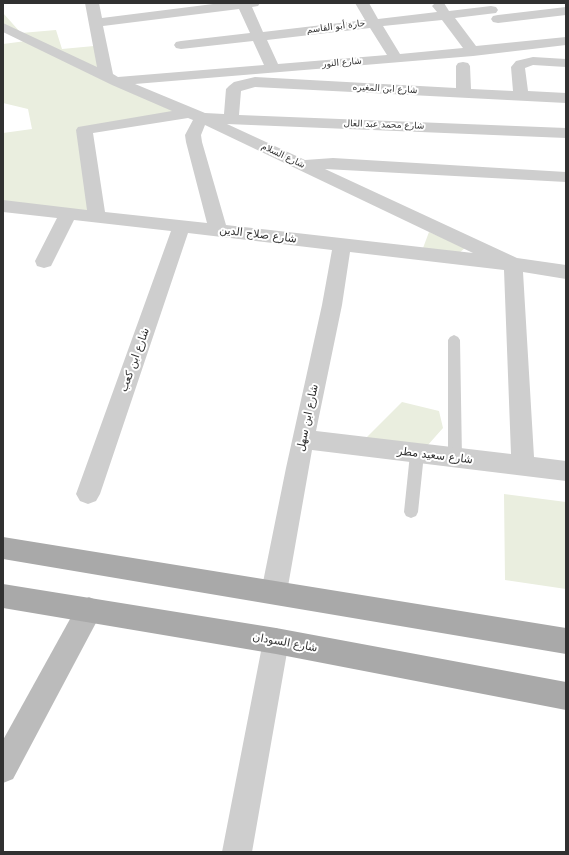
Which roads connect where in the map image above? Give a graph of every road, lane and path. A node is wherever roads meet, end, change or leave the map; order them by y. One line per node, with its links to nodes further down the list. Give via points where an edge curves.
1 (92, 3): 10 (street)
2 (247, 3): 12 (street); 15 (street)
3 (362, 3): 11 (street)
4 (437, 3): 8 (street)
5 (536, 3): 7 (street)
6 (566, 11): 7 (street)
7 (546, 13): 9 (street); 14 (street)
8 (446, 15): 9 (street, حارة أبو القاسم); 11 (street, حارة أبو القاسم); 16 (street)
9 (500, 19): 14 (street, شارع النور); 16 (street, شارع النور)
10 (95, 23): 12 (street); 22 (street)
11 (374, 23): 15 (street, حارة أبو القاسم); 17 (street)
12 (175, 24): 15 (street, حارة أبو القاسم); 21 (street)
13 (3, 28): 22 (street, شارع السلام)
14 (562, 32)
15 (258, 36): 20 (street)
16 (472, 52): 17 (street, شارع النور)
17 (396, 59): 20 (street, شارع النور)
18 (566, 63): 24 (street, via 533,61 521,64 518,67)
19 (463, 66): 23 (street)
20 (273, 69): 21 (street, شارع النور)
21 (190, 76): 22 (street, شارع النور)
22 (111, 79): 26 (street, شارع السلام)
23 (464, 93): 24 (street, شارع ابن المغيره); 27 (street, شارع ابن المغيره, via 246,83 234,89)
24 (521, 96): 25 (street, شارع ابن المغيره)
25 (566, 98)
26 (196, 116): 27 (street, شارع محمد عبد العال); 29 (street, شارع السلام); 33 (street, via 84,130); 35 (street, via 194,142)
27 (231, 118): 28 (street, شارع محمد عبد العال)
28 (566, 133)
29 (303, 165): 30 (street, via 333,163); 38 (street, شارع السلام)
30 (566, 177)
31 (3, 206): 32 (street, شارع صلاح الدين)
32 (68, 214): 33 (street, شارع صلاح الدين); 37 (street)
33 (97, 217): 34 (street, شارع صلاح الدين)
34 (182, 226): 35 (street, شارع صلاح الدين); 46 (street, شارع ابن كعب)
35 (218, 230): 36 (street, شارع صلاح الدين)
36 (342, 244): 38 (street, شارع صلاح الدين); 41 (street, شارع ابن سهل, via 332,305)
37 (44, 261)
38 (513, 264): 39 (street, شارع السلام); 44 (street)
39 (566, 272)
40 (454, 340): 43 (lane)
41 (303, 439): 42 (street, شارع سعيد مطر); 49 (street, شارع ابن سهل)
42 (417, 454): 43 (street, شارع سعيد مطر); 47 (lane)
43 (455, 458): 44 (street, شارع سعيد مطر)
44 (523, 466): 45 (street, شارع سعيد مطر)
45 (566, 471)
46 (88, 494)
47 (411, 512)
48 (3, 548): 49 (main road)
49 (274, 592): 53 (main road)
50 (3, 596): 51 (main road, شارع السودان)
51 (89, 610): 52 (main road, شارع السودان); 55 (street)
52 (276, 641): 54 (main road, شارع السودان); 56 (street)
53 (566, 641)
54 (566, 696)
55 (3, 769)
56 (237, 852)

